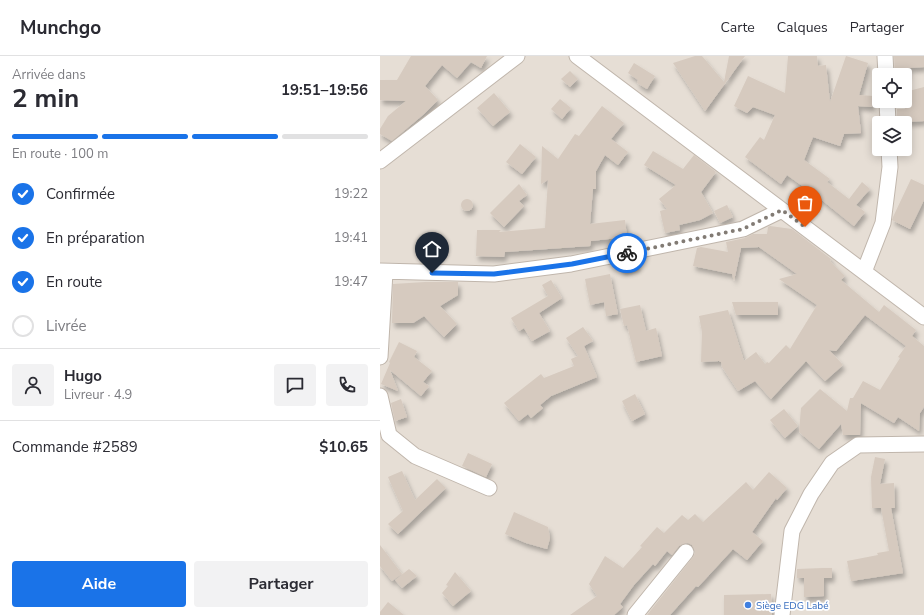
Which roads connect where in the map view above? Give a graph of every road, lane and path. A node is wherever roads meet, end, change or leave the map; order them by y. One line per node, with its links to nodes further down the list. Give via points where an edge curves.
1 (517, 56): 6 (street)
2 (577, 56): 7 (street)
3 (885, 56): 4 (street)
4 (886, 68)
5 (889, 156): 9 (street, via 883,223)
6 (380, 161)
7 (782, 210): 8 (street, via 743,229 572,264 494,274); 9 (street)
8 (382, 272): 11 (street)
9 (864, 272): 10 (street)
10 (924, 318)
11 (380, 357)
12 (380, 396): 14 (street, via 389,435 415,456)
13 (924, 444): 17 (street, via 858,445 832,463 811,494 792,531)
14 (489, 488)
15 (686, 552): 16 (street)
16 (635, 615)
17 (782, 615)

